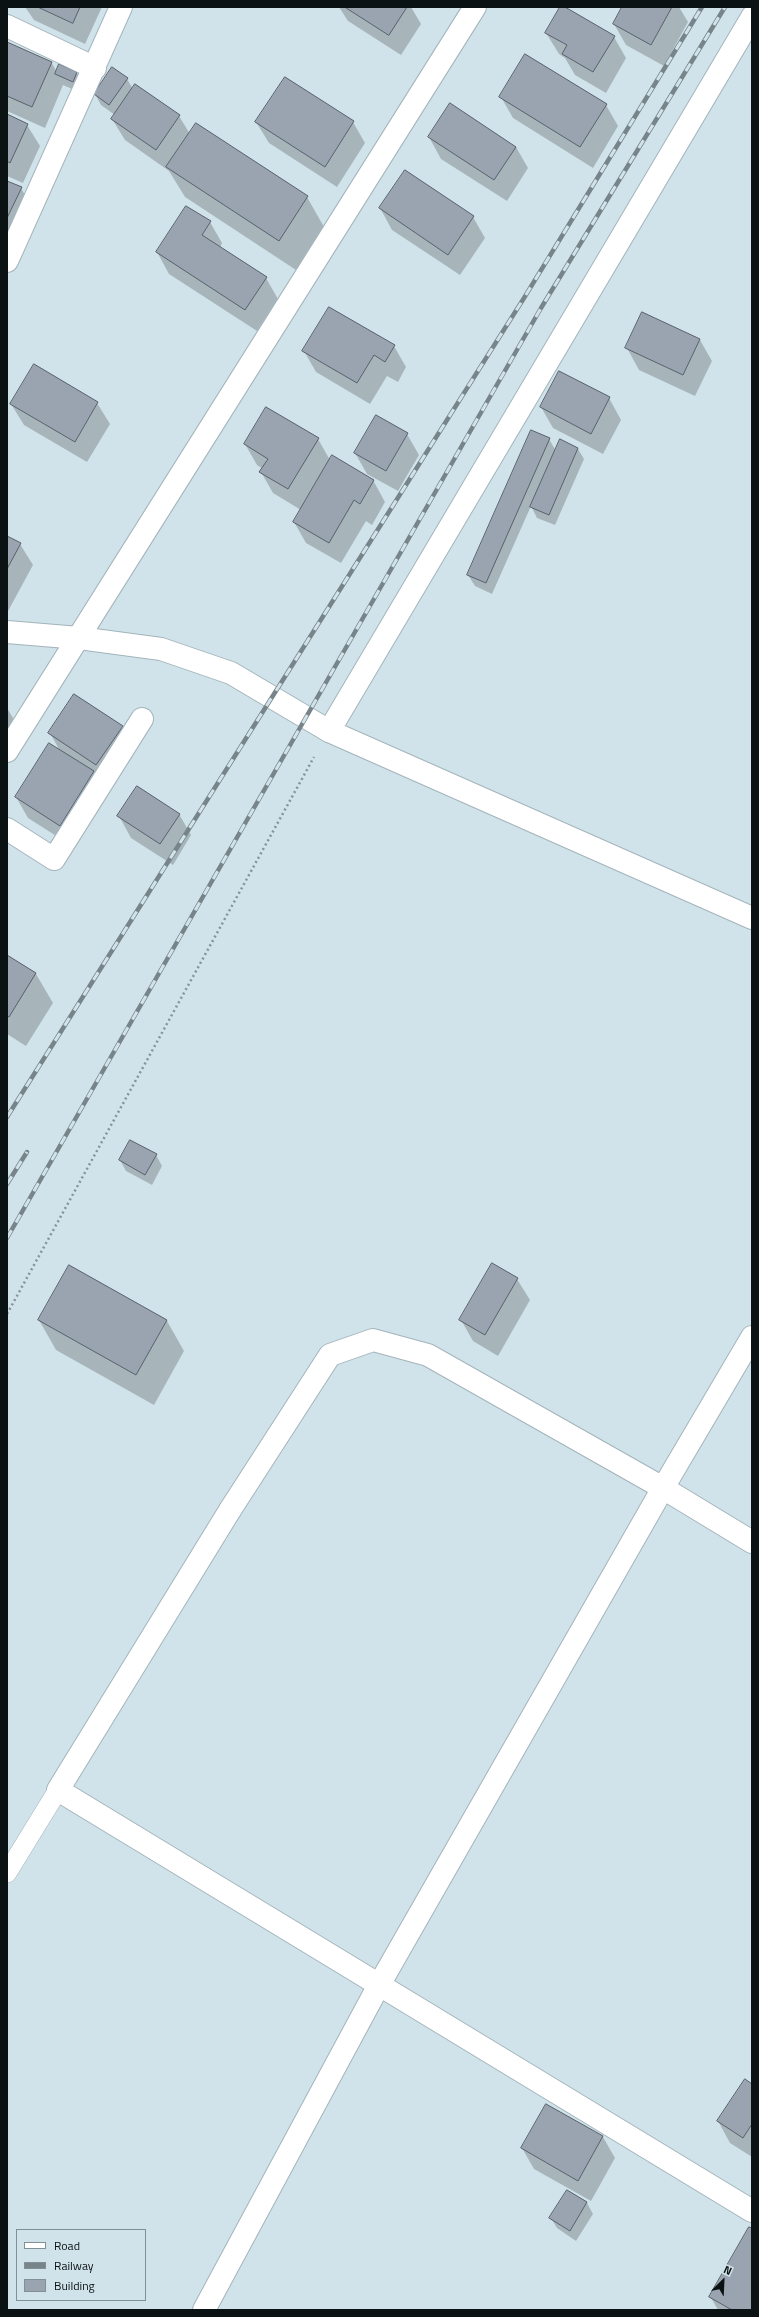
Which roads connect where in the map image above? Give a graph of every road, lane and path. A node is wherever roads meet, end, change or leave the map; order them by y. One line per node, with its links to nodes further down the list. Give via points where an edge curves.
1 (121, 7): 5 (street)
2 (475, 7): 8 (street)
3 (752, 17): 10 (street)
4 (7, 26): 5 (street)
5 (95, 68): 6 (street)
6 (7, 261)
7 (7, 632): 8 (street)
8 (79, 638): 10 (street, via 161,649 231,674); 11 (street)
9 (142, 719): 12 (street, via 54,859)
10 (329, 731): 13 (street); 14 (path)
11 (7, 752)
12 (7, 829)
13 (752, 918)
14 (7, 1314)
15 (752, 1337): 16 (street)
16 (663, 1488): 17 (street); 18 (street, via 428,1355 374,1340 330,1355 230,1510); 20 (street)
17 (752, 1542)
18 (58, 1790): 19 (lane); 20 (street)
19 (7, 1873)
20 (379, 1985): 21 (street); 22 (street)
21 (752, 2211)
22 (204, 2310)

